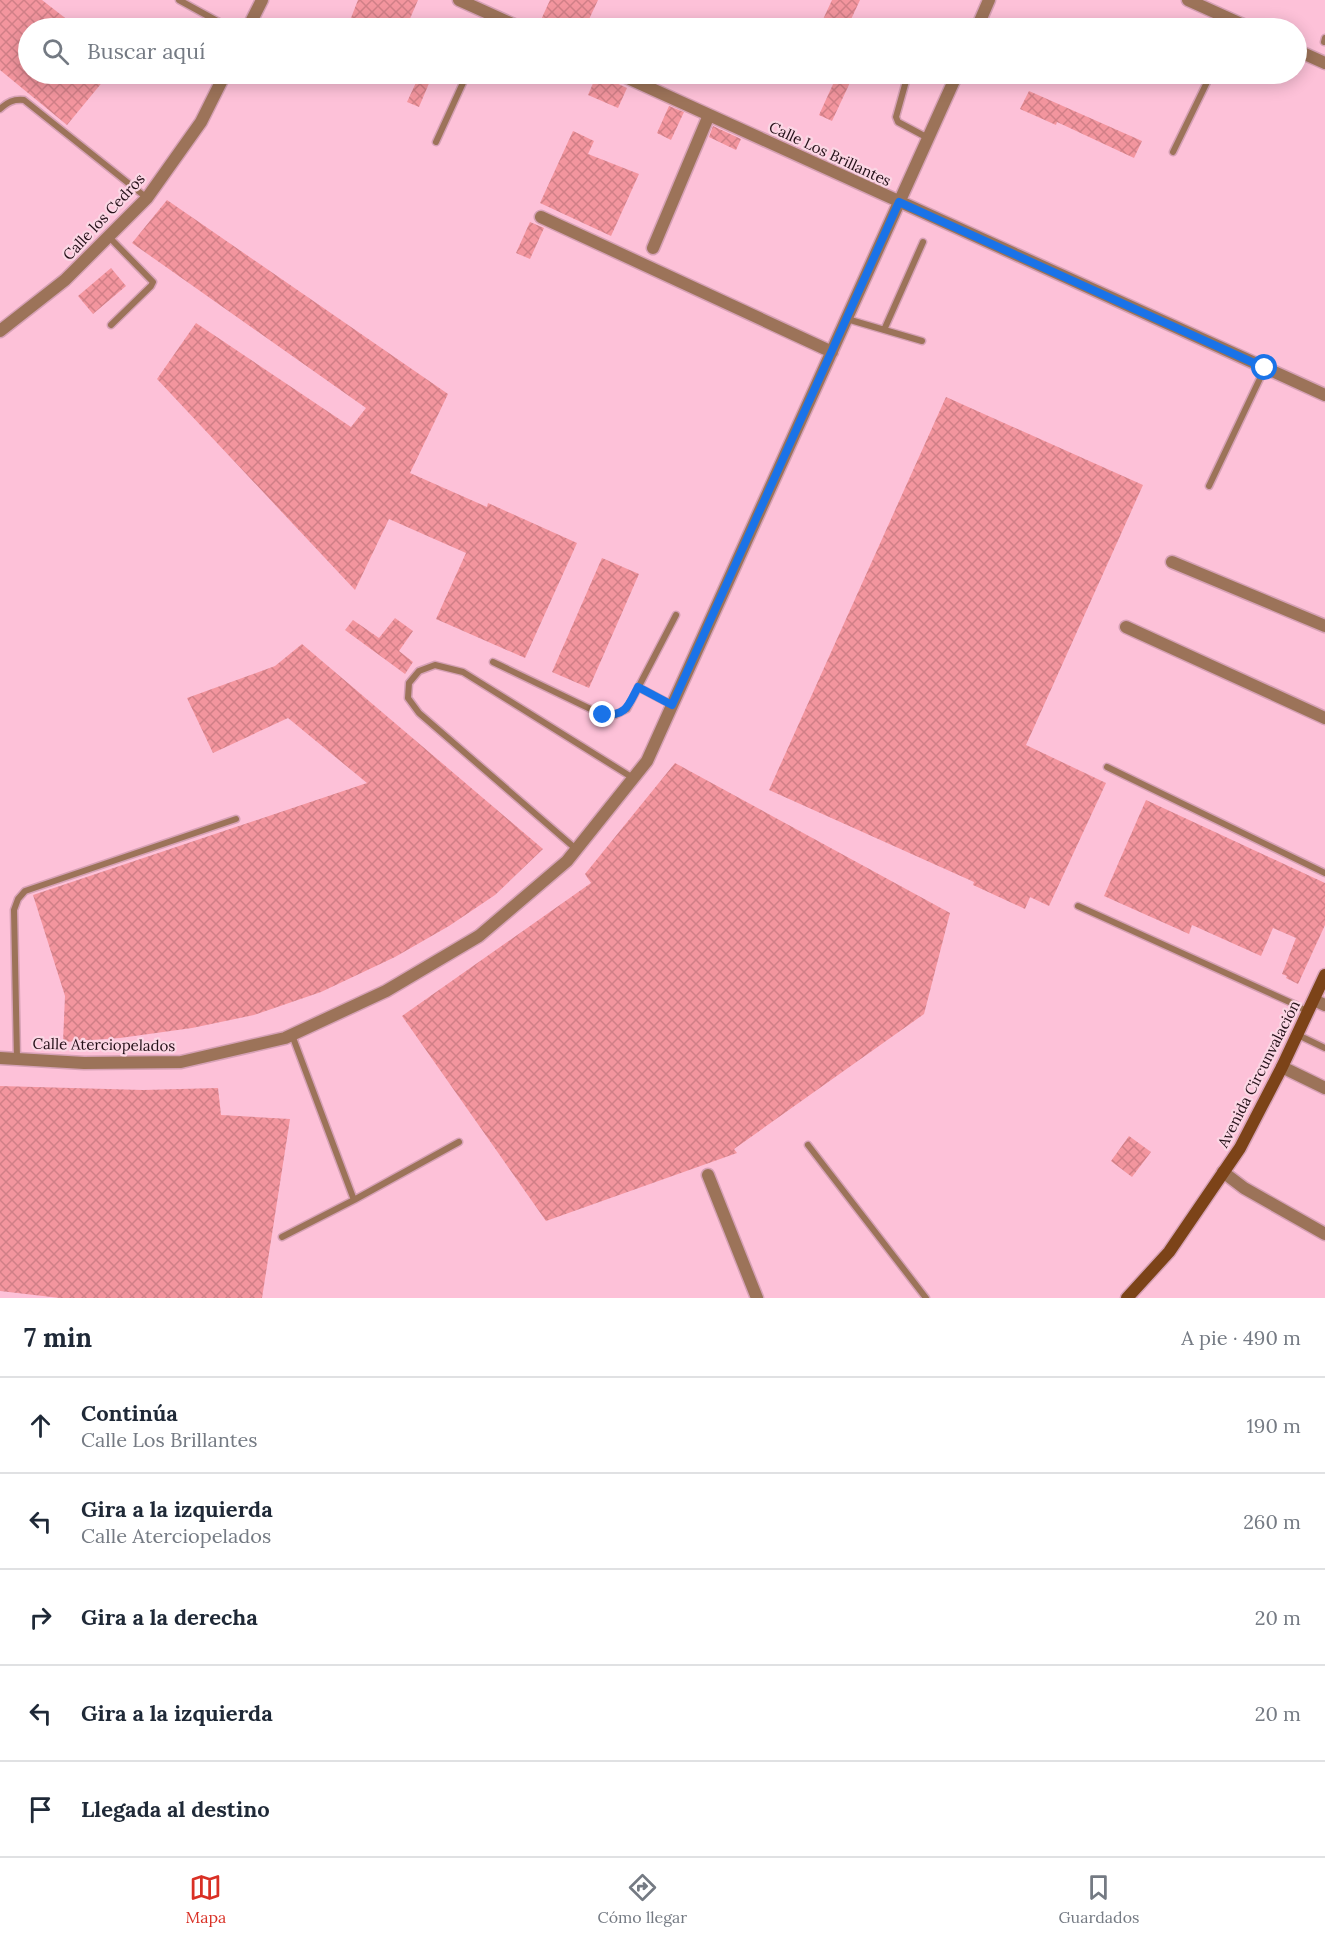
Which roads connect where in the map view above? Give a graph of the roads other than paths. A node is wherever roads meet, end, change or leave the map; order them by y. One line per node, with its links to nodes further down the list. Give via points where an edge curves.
1 (179, 0): 7 (lane)
2 (262, 0): 8 (street)
3 (459, 0): 6 (street)
4 (989, 0): 10 (street)
5 (1188, 0): 11 (street)
6 (493, 16): 9 (street)
7 (212, 18)
8 (253, 18)
9 (498, 18)
10 (981, 18)
11 (1220, 18)
12 (1307, 55): 13 (street)
13 (1325, 63)
14 (220, 84): 25 (street, Calle los Cedros, via 201,122)
15 (462, 84): 23 (lane)
16 (641, 84): 21 (street, Calle Los Brillantes)
17 (905, 84): 22 (lane, via 898,122)
18 (952, 84): 22 (street, Calle Aterciopelados)
19 (1206, 84): 24 (lane)
20 (0, 109): 25 (lane, via 15,99 24,100)
21 (709, 115): 26 (street, Calle Los Brillantes); 30 (street)
22 (928, 138): 26 (street, Calle Aterciopelados)
23 (436, 142)
24 (1173, 152)
25 (147, 198): 28 (street, Calle los Cedros)
26 (899, 202): 31 (street, Calle Aterciopelados); 37 (street, Calle Los Brillantes)
27 (541, 217): 36 (street)
28 (109, 237): 32 (lane, via 153,282); 34 (street, Calle los Cedros, via 65,280)
29 (923, 242): 33 (lane)
30 (653, 248)
31 (847, 319): 33 (lane); 36 (street, Calle Aterciopelados)
32 (111, 325)
33 (884, 330): 35 (lane)
34 (0, 331)
35 (922, 340)
36 (832, 352): 46 (street, Calle Aterciopelados)
37 (1265, 368): 38 (street, Calle Los Brillantes); 39 (lane)
38 (1324, 393)
39 (1209, 486)
40 (1172, 561): 42 (street)
41 (676, 615): 45 (lane)
42 (1325, 626)
43 (1126, 627): 47 (street)
44 (493, 662): 45 (lane, via 603,715 627,709)
45 (638, 687): 46 (lane)
46 (672, 705): 49 (street, Calle Aterciopelados, via 647,761)
47 (1325, 718)
48 (1107, 767): 52 (lane)
49 (633, 777): 51 (street, Calle Aterciopelados); 51 (lane, via 463,672 435,665 419,671 409,683 408,698 419,713)
50 (236, 819): 61 (lane, via 25,891 14,910)
51 (577, 849): 57 (street, Calle Aterciopelados, via 479,936 386,991)
52 (1325, 873)
53 (1078, 906): 56 (lane)
54 (1325, 975): 55 (street, Avenida Circunvalación)
55 (1319, 1002): 56 (street, Avenida Circunvalación)
56 (1308, 1012): 58 (street, Avenida Circunvalación)
57 (292, 1035): 61 (street, Calle Aterciopelados, via 181,1062); 68 (lane)
58 (1298, 1035): 59 (lane); 62 (street, Avenida Circunvalación)
59 (1325, 1048)
60 (0, 1058): 61 (street, Calle Aterciopelados)
61 (17, 1059)
62 (1282, 1067): 63 (street); 66 (street, Avenida Circunvalación)
63 (1325, 1088)
64 (459, 1142): 68 (lane)
65 (808, 1145): 72 (lane)
66 (1223, 1172): 69 (street); 73 (street, Avenida Circunvalación, via 1169,1252)
67 (708, 1175): 71 (street)
68 (354, 1200): 70 (lane)
69 (1325, 1234)
70 (282, 1237)
71 (757, 1298)
72 (926, 1298)
73 (1127, 1298)

